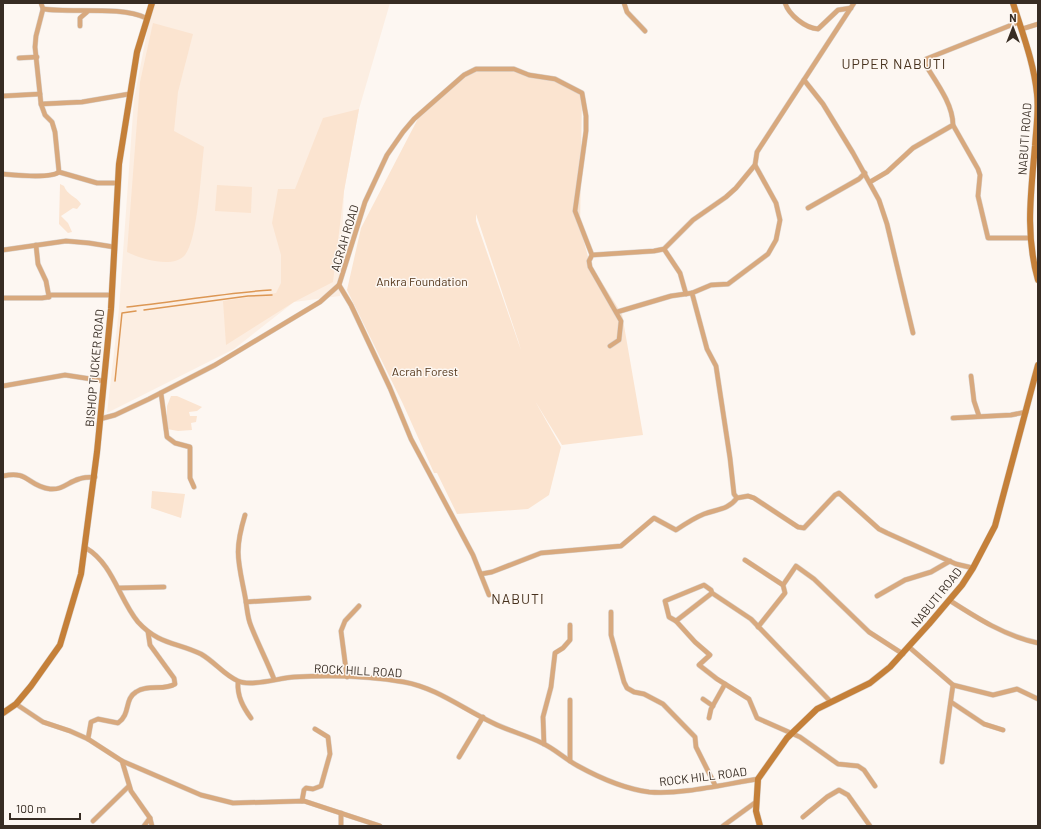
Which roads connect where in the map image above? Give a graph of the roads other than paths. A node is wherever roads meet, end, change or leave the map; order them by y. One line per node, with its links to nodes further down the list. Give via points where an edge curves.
1 (41, 3): 7 (street)
2 (152, 3): 9 (street, BISHOP TUCKER ROAD)
3 (624, 3): 14 (street, via 628,12)
4 (785, 3): 6 (street, via 799,20 818,29 838,10)
5 (1012, 3): 10 (street, NABUTI ROAD)
6 (852, 5): 17 (street)
7 (43, 9): 8 (street); 15 (street, via 36,36)
8 (87, 12): 9 (street, via 125,13); 12 (street, via 80,18)
9 (146, 18): 19 (street, BISHOP TUCKER ROAD)
10 (1019, 22): 13 (street, NABUTI ROAD); 22 (street, via 926,59 925,64 942,92)
11 (1038, 24): 13 (street)
12 (80, 26)
13 (1022, 29): 30 (street, NABUTI ROAD, via 1038,95 1029,212)
14 (645, 31)
15 (37, 57): 16 (street); 18 (street)
16 (19, 58)
17 (804, 80): 23 (street, via 757,152); 25 (street, via 823,104)
18 (40, 94): 20 (street); 21 (street)
19 (129, 94): 21 (street, via 82,102); 28 (street, BISHOP TUCKER ROAD)
20 (3, 96)
21 (41, 104): 24 (street, via 45,115 52,122)
22 (953, 125): 27 (street, via 913,148 886,172); 30 (street, via 980,175 978,196 988,238)
23 (755, 165): 33 (street, via 736,188 693,220); 38 (street, via 778,208 779,228 772,249 758,263 728,284 712,285)
24 (59, 172): 26 (street, via 48,175); 28 (street, via 97,183)
25 (866, 173): 27 (street); 29 (street)
26 (3, 174)
27 (870, 182): 44 (street, via 884,214)
28 (118, 183): 32 (street, BISHOP TUCKER ROAD)
29 (808, 208)
30 (1030, 238): 36 (street, NABUTI ROAD)
31 (36, 244): 32 (street, via 75,242); 34 (street); 41 (street, via 38,264 46,281)
32 (114, 247): 40 (street, BISHOP TUCKER ROAD)
33 (664, 249): 35 (street); 39 (street, via 676,264)
34 (3, 250)
35 (592, 255): 37 (street, ACRAH ROAD, via 575,211 586,131 582,93 555,79 529,75 514,69 476,69 464,75 424,109 396,141 365,202); 43 (street, via 590,267)
36 (1038, 280)
37 (339, 285): 50 (street, ACRAH ROAD, via 320,302 284,324); 64 (street, via 351,305 412,439)
38 (692, 293): 39 (street); 58 (street, via 707,349 716,366 734,497)
39 (686, 294): 43 (street)
40 (112, 295): 41 (street); 48 (street, BISHOP TUCKER ROAD)
41 (49, 296): 42 (street)
42 (3, 298)
43 (617, 312): 45 (street, via 621,321 621,334 619,340)
44 (913, 333)
45 (610, 346)
46 (1038, 365): 51 (street, NABUTI ROAD)
47 (971, 376): 52 (street)
48 (104, 380): 49 (street, via 65,375); 54 (street, BISHOP TUCKER ROAD)
49 (3, 386)
50 (161, 393): 54 (street, ACRAH ROAD, via 115,415); 57 (street, via 167,437 172,442 190,448 190,478)
51 (1026, 412): 52 (street); 63 (street, NABUTI ROAD, via 995,526)
52 (979, 416): 53 (street)
53 (953, 418)
54 (100, 419): 56 (street, BISHOP TUCKER ROAD)
55 (3, 476): 56 (street, via 18,474 39,486 56,489 81,478)
56 (94, 477): 60 (street, BISHOP TUCKER ROAD)
57 (194, 487)
58 (737, 498): 62 (street, via 754,498 798,527 804,528 839,493 883,531); 64 (street, via 729,507 704,514 676,530 654,518 621,546 542,552)
59 (245, 515): 73 (street, via 239,535 238,560)
60 (86, 548): 67 (street, via 98,558); 93 (street, BISHOP TUCKER ROAD, via 60,645)
61 (745, 560): 65 (street)
62 (950, 561): 63 (street); 70 (street, via 931,572 905,580)
63 (973, 568): 72 (street, NABUTI ROAD)
64 (482, 574): 69 (street)
65 (783, 585): 78 (street, via 785,593); 82 (street, via 796,566 825,588 869,632)
66 (164, 587): 67 (street)
67 (119, 588): 79 (street, via 131,613)
68 (712, 593): 76 (street); 76 (street, via 704,585 665,601 669,617); 78 (street, via 751,619)
69 (490, 595)
70 (877, 596)
71 (309, 598): 73 (street)
72 (949, 600): 80 (street, via 1006,633); 81 (street, NABUTI ROAD)
73 (246, 602): 84 (street, via 250,625)
74 (359, 606): 83 (street, via 345,621 341,631)
75 (611, 612): 109 (street, via 612,640 627,688 663,704 695,737 696,747)
76 (676, 621): 86 (street, via 710,655 699,664)
77 (570, 625): 103 (street, via 570,640 555,653 551,687 543,717)
78 (758, 627): 91 (street)
79 (148, 632): 85 (street, via 162,641 202,655); 102 (street, via 150,645 175,680 175,684 147,687 135,692 130,698 125,715 118,723 98,719 91,722)
80 (1038, 643)
81 (909, 647): 82 (street, NABUTI ROAD); 87 (street)
82 (903, 654): 91 (street, NABUTI ROAD, via 870,683)
83 (347, 677): 84 (street, ROCK HILL ROAD); 96 (street, ROCK HILL ROAD, via 389,680 421,686)
84 (274, 679): 85 (street, ROCK HILL ROAD, via 246,684)
85 (238, 682): 97 (street, via 237,690)
86 (725, 684): 94 (street); 101 (street, via 749,699 757,718)
87 (953, 685): 89 (street, via 993,695 1017,689); 92 (street)
88 (703, 699): 94 (street)
89 (1038, 699)
90 (570, 700): 105 (street)
91 (830, 701): 101 (street, NABUTI ROAD, via 817,709)
92 (951, 702): 100 (street, via 984,724); 107 (street)
93 (16, 704): 95 (street, BISHOP TUCKER ROAD); 102 (street, via 43,722)
94 (713, 706): 98 (street)
95 (3, 713)
96 (483, 717): 103 (street, ROCK HILL ROAD, via 507,730); 104 (street)
97 (250, 718)
98 (709, 718)
99 (315, 729): 112 (street, via 328,737 330,754 321,786 314,789 306,788)
100 (1003, 730)
101 (791, 734): 108 (street, NABUTI ROAD); 111 (street, via 800,737 838,764 858,766)
102 (88, 739): 106 (street)
103 (544, 744): 105 (street, ROCK HILL ROAD)
104 (459, 757)
105 (570, 760): 109 (street, ROCK HILL ROAD, via 618,783 647,791 674,792)
106 (122, 761): 110 (street); 112 (street, via 158,775 182,788 220,801)
107 (942, 762)
108 (758, 779): 109 (street, ROCK HILL ROAD); 113 (street)
109 (715, 785)
110 (129, 786): 116 (street); 117 (street)
111 (875, 786)
112 (302, 801): 114 (street, via 316,803)
113 (756, 802): 123 (street); 124 (street)
114 (341, 813): 118 (street); 121 (street)
115 (802, 817): 125 (street, via 839,790 848,795)
116 (150, 818): 119 (street); 120 (street)
117 (93, 821)
118 (370, 824): 122 (street)
119 (144, 826)
120 (152, 826)
121 (341, 826)
122 (380, 826)
123 (723, 826)
124 (760, 826)
125 (870, 826)

